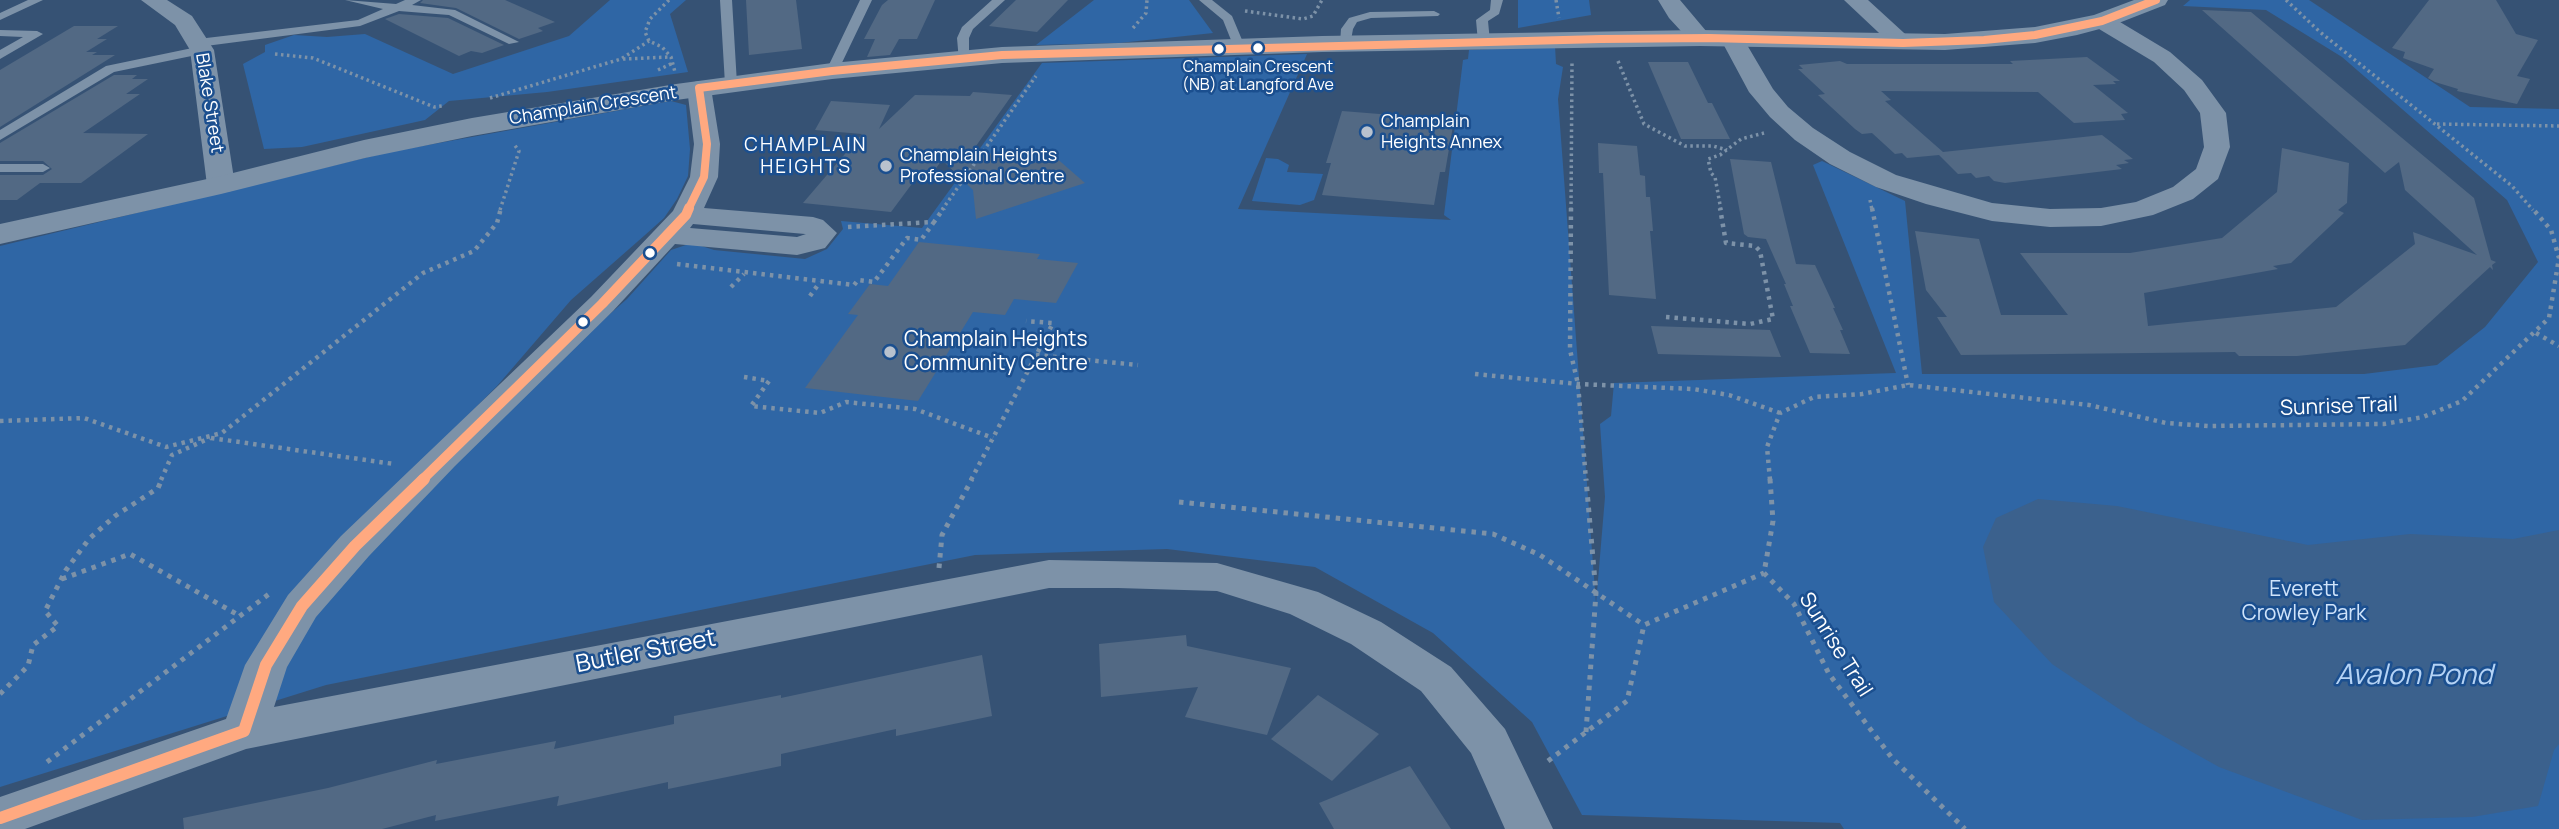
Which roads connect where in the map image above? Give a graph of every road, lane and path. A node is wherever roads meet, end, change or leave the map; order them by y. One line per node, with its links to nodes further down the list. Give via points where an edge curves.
1 (37, 0): 20 (lane)
2 (152, 0): 31 (street, Blake Street, via 184,21)
3 (351, 0): 18 (lane)
4 (415, 0): 18 (lane)
5 (669, 0): 26 (path, via 650,19 645,32)
6 (726, 0): 42 (lane)
7 (866, 0): 41 (lane)
8 (999, 0): 38 (lane, via 968,27)
9 (1147, 0): 23 (path, via 1143,19)
10 (1205, 0): 32 (lane, via 1228,18)
11 (1322, 0): 17 (path, via 1313,16 1303,19 1249,13)
12 (1497, 0): 28 (lane, via 1495,12 1482,20)
13 (1669, 0): 24 (street)
14 (1855, 0): 29 (street)
15 (2156, 0): 21 (street, Champlain Crescent)
16 (2286, 0): 45 (path, Sunrise Trail)
17 (1240, 7)
18 (399, 8): 27 (lane, via 451,12); 31 (lane, via 360,23)
19 (1434, 14): 30 (lane, via 1370,15 1353,20)
20 (0, 17)
21 (2102, 21): 25 (street, via 2162,57 2193,85 2213,113 2217,147 2208,173 2182,193 2143,209 2101,217 1992,212 1886,181 1840,158 1779,112 1762,92); 29 (street, Champlain Crescent, via 2022,36)
22 (0, 33): 36 (lane, via 37,34)
23 (1127, 33)
24 (1700, 38): 25 (street, Champlain Crescent); 28 (street, Champlain Crescent)
25 (1732, 38): 29 (street, Champlain Crescent)
26 (649, 41): 37 (path); 39 (path)
27 (513, 42)
28 (1484, 42): 30 (street, Champlain Crescent)
29 (1903, 43)
30 (1346, 44): 32 (street, Champlain Crescent)
31 (200, 46): 48 (lane, via 110,69); 53 (street, Blake Street)
32 (1239, 47): 38 (street, Champlain Crescent)
33 (1613, 50): 50 (path, via 1644,124 1685,146)
34 (1572, 51): 69 (path, via 1570,350)
35 (265, 53): 44 (path, via 313,58 434,107)
36 (0, 55)
37 (671, 57): 39 (path); 42 (path)
38 (963, 58): 41 (street, Champlain Crescent)
39 (621, 59): 43 (path)
40 (1043, 66): 55 (path, via 934,222)
41 (832, 71): 42 (street, Champlain Crescent)
42 (702, 84): 53 (street, Champlain Crescent, via 364,149); 85 (street, via 707,144 704,177 677,225 355,546 302,606 266,665)
43 (487, 98)
44 (451, 106)
45 (2436, 124): 46 (path); 63 (path, Sunrise Trail, via 2512,186 2552,230 2559,257 2549,318)
46 (2559, 126)
47 (1772, 131): 50 (path, via 1751,134)
48 (0, 136)
49 (510, 139): 73 (path, via 519,151 497,223 474,251 423,273 222,433)
50 (1727, 150): 61 (path, via 1708,159 1726,243 1755,246 1760,251 1773,319 1750,324)
51 (0, 168): 52 (lane)
52 (43, 168)
53 (221, 185): 56 (street, Champlain Crescent)
54 (1868, 189): 70 (path)
55 (847, 227)
56 (0, 234)
57 (744, 273): 59 (path)
58 (820, 282): 60 (path)
59 (732, 287)
60 (810, 296)
61 (1665, 317)
62 (1026, 321): 65 (path, via 1053,323)
63 (2536, 333): 64 (path); 70 (path, Sunrise Trail, via 2462,401 2423,417 2384,424 2166,423 2089,405)
64 (2559, 346)
65 (1036, 355): 66 (path); 74 (path)
66 (1138, 365)
67 (1475, 374): 69 (path)
68 (744, 377): 74 (path, via 769,382 751,406 820,413 846,402 915,409)
69 (1578, 384): 71 (path, via 1693,389 1729,395); 81 (path)
70 (1908, 385): 71 (path, Sunrise Trail, via 1814,397)
71 (1780, 413): 78 (path, via 1767,447 1773,522)
72 (0, 421): 73 (path, via 84,418 166,447)
73 (212, 436): 75 (path); 79 (path, via 172,455 158,488 89,539)
74 (993, 438): 77 (path, via 942,535)
75 (403, 466)
76 (1179, 502): 81 (path, via 1493,534 1540,555)
77 (939, 569)
78 (1764, 573): 83 (path); 91 (path, Sunrise Trail, via 1794,604 1829,674 1892,758)
79 (61, 580): 82 (path, via 130,554); 84 (path, via 45,611 58,626 33,645 28,666)
80 (273, 591): 82 (path)
81 (1596, 593): 83 (path); 86 (path)
82 (240, 616): 88 (path)
83 (1644, 625): 86 (path, via 1627,701)
84 (0, 694)
85 (244, 731): 89 (street, Butler Street); 90 (street, Butler Street, via 1049,575 1217,577 1304,603 1366,633 1436,679 1489,742)
86 (1586, 732): 87 (path)
87 (1548, 761)
88 (47, 762)
89 (0, 818)
90 (1529, 829)
91 (1965, 829)

